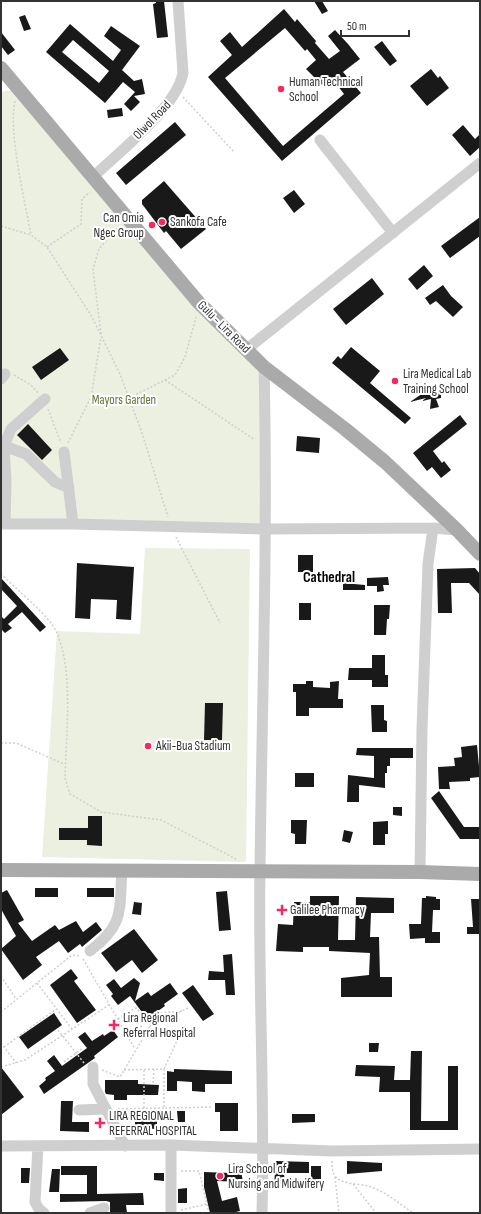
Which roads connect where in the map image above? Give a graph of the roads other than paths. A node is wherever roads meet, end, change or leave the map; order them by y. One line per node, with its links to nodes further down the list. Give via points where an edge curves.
1 (178, 1): 5 (street, Olwol Road, via 183,73 181,83 163,110)
2 (1, 68): 5 (main road, Gulu - Lira Road)
3 (320, 140): 6 (street)
4 (480, 163): 6 (street)
5 (96, 181): 7 (main road, Gulu - Lira Road, via 199,303)
6 (393, 233): 7 (street)
7 (247, 350): 8 (main road, Gulu - Lira Road)
8 (264, 367): 16 (street); 17 (main road, Gulu - Lira Road, via 346,429)
9 (45, 399): 10 (street, via 12,429)
10 (4, 446): 12 (street, via 26,454 55,482); 13 (street, via 6,481)
11 (64, 452): 12 (street)
12 (69, 488): 14 (street)
13 (2, 524): 14 (street)
14 (73, 524): 16 (street)
15 (434, 528): 16 (street); 17 (street); 22 (street, via 428,564)
16 (267, 529): 21 (street)
17 (457, 530): 18 (main road, Gulu - Lira Road)
18 (480, 554)
19 (1, 870): 20 (main road)
20 (122, 870): 21 (main road); 24 (street, via 118,920 106,939)
21 (260, 871): 22 (main road); 33 (street)
22 (420, 872): 23 (main road)
23 (480, 874)
24 (86, 954)
25 (93, 1067): 26 (street, via 93,1084)
26 (106, 1109): 27 (street); 31 (street)
27 (79, 1110)
28 (171, 1145): 31 (street); 33 (street); 36 (street)
29 (1, 1146): 30 (street)
30 (38, 1146): 31 (street); 35 (street, via 35,1202)
31 (125, 1146)
32 (480, 1149): 33 (street)
33 (264, 1150): 38 (street)
34 (104, 1208): 37 (street)
35 (40, 1212)
36 (171, 1212)
37 (90, 1213)
38 (262, 1213)

